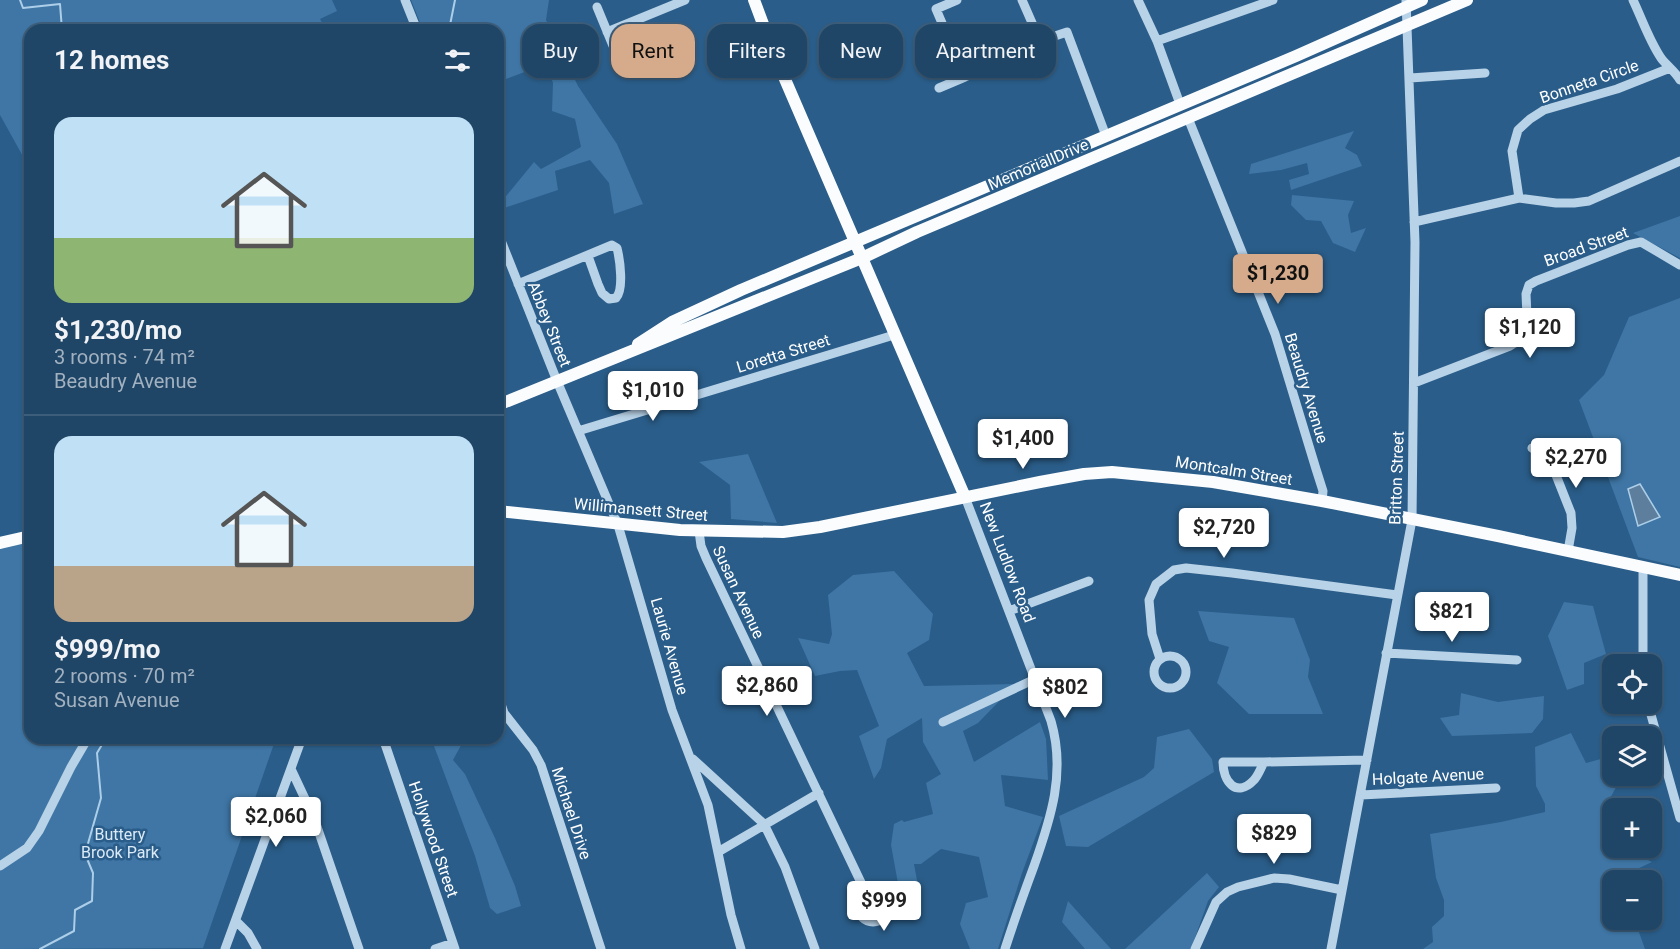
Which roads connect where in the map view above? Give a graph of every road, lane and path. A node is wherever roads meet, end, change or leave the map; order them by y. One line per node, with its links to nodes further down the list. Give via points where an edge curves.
1 (405, 0): 13 (street)
2 (685, 0): 17 (street)
3 (754, 0): 33 (main road, New Ludlow Road)
4 (957, 0): 14 (street, via 936,9)
5 (1022, 0): 15 (street)
6 (1138, 0): 19 (street)
7 (1273, 0): 19 (street)
8 (1422, 0): 11 (main road, Memorial Drive)
9 (1467, 0): 16 (main road, Memorial Drive)
10 (1633, 0): 21 (street, via 1653,45)
11 (1407, 4): 16 (street, Britton Street); 27 (main road, Memorial Drive)
12 (597, 7): 17 (street)
13 (415, 24)
14 (942, 24)
15 (1033, 24)
16 (1408, 24): 24 (street, Britton Street); 28 (main road, Memorial Drive)
17 (607, 32): 20 (street)
18 (1056, 35): 29 (street, via 1066,32)
19 (1157, 41): 27 (street)
20 (611, 42)
21 (1670, 69): 25 (street); 31 (street, Bonneta Circle, via 1544,110 1530,119 1518,130 1512,151)
22 (1485, 73): 24 (street)
23 (962, 78): 26 (street)
24 (1410, 78): 32 (street, Britton Street)
25 (1680, 80)
26 (939, 87)
27 (1180, 104): 29 (main road, Memorial Drive)
28 (1188, 118): 36 (main road, Memorial Drive); 49 (street, Beaudry Avenue, via 1275,334 1323,491)
29 (1106, 136): 33 (main road, Memorial Drive)
30 (1680, 161): 31 (street, via 1589,201 1556,203)
31 (1519, 198): 32 (street)
32 (1414, 222): 44 (street, Britton Street)
33 (856, 242): 36 (main road, New Ludlow Road); 42 (main road, Memorial Drive, via 695,311)
34 (504, 248): 38 (street, Abbey Street)
35 (588, 256): 35 (street, via 602,293 609,299 616,298 620,292 617,248 612,245); 38 (street)
36 (862, 258): 40 (main road, New Ludlow Road); 42 (main road, Memorial Drive)
37 (1680, 265): 39 (street, Broad Street, via 1641,242 1628,245 1536,280 1526,294)
38 (518, 284): 43 (street, Abbey Street)
39 (1527, 316): 41 (street, via 1526,328); 41 (street, via 1540,333 1539,340 1529,345)
40 (894, 334): 46 (street, Loretta Street); 48 (main road, New Ludlow Road)
41 (1518, 341): 44 (street)
42 (621, 356): 43 (main road, Memorial Drive)
43 (557, 381): 45 (main road, Memorial Drive); 46 (street, Abbey Street)
44 (1414, 383): 51 (street, Britton Street)
45 (504, 403)
46 (578, 431): 52 (street, Abbey Street)
47 (1532, 448): 57 (street, via 1550,460 1571,513)
48 (965, 496): 49 (main road, Montcalm Street, via 1112,471 1213,482); 54 (main road, Montcalm Street); 62 (street, New Ludlow Road)
49 (1322, 501): 51 (main road, Montcalm Street)
50 (504, 512): 52 (main road, Willimansett Street)
51 (1412, 520): 57 (main road, Montcalm Street); 61 (street, Britton Street)
52 (618, 525): 53 (main road, Willimansett Street); 74 (street, Laurie Avenue)
53 (699, 531): 54 (main road, Willimansett Street); 79 (street, Susan Avenue, via 703,552)
54 (781, 532)
55 (24, 537): 56 (main road)
56 (0, 543)
57 (1568, 551): 58 (main road, Montcalm Street)
58 (1643, 568): 59 (main road, Montcalm Street); 64 (street)
59 (1680, 575)
60 (1089, 581): 62 (street)
61 (1397, 595): 63 (street, Britton Street); 65 (street, via 1232,573 1174,570 1156,584 1149,600 1152,634)
62 (1009, 610): 67 (street, New Ludlow Road)
63 (1386, 653): 66 (street); 75 (street, Britton Street)
64 (1643, 654)
65 (1160, 659)
66 (1517, 660)
67 (1035, 679): 70 (street); 96 (street, New Ludlow Road, via 1055,736 1058,780 1045,834)
68 (504, 713): 93 (street, Michael Drive, via 541,765)
69 (1651, 714): 81 (street)
70 (943, 722)
71 (84, 744): 84 (street, via 39,831 27,848)
72 (300, 744): 77 (street)
73 (385, 744): 88 (street, Hollywood Street)
74 (689, 755): 82 (street); 83 (street, Laurie Avenue, via 702,786)
75 (1367, 759): 76 (street); 80 (street, Britton Street)
76 (1264, 762)
77 (291, 769): 87 (street); 91 (street, via 314,818)
78 (1496, 788): 80 (street, Holgate Avenue)
79 (819, 793): 82 (street); 86 (street, Susan Avenue)
80 (1361, 795): 85 (street, Britton Street)
81 (1680, 818)
82 (764, 824): 83 (street); 95 (street, via 785,867)
83 (718, 852): 94 (street, Laurie Avenue)
84 (0, 866)
85 (1342, 890): 97 (street, via 1274,878 1238,887 1216,902); 98 (street, Britton Street)
86 (867, 893)
87 (236, 921): 89 (street); 90 (street)
88 (454, 946): 92 (street)
89 (225, 949)
90 (257, 949)
91 (359, 949)
92 (435, 949)
93 (601, 949)
94 (741, 949)
95 (815, 949)
96 (1005, 949)
97 (1195, 949)
98 (1331, 949)

